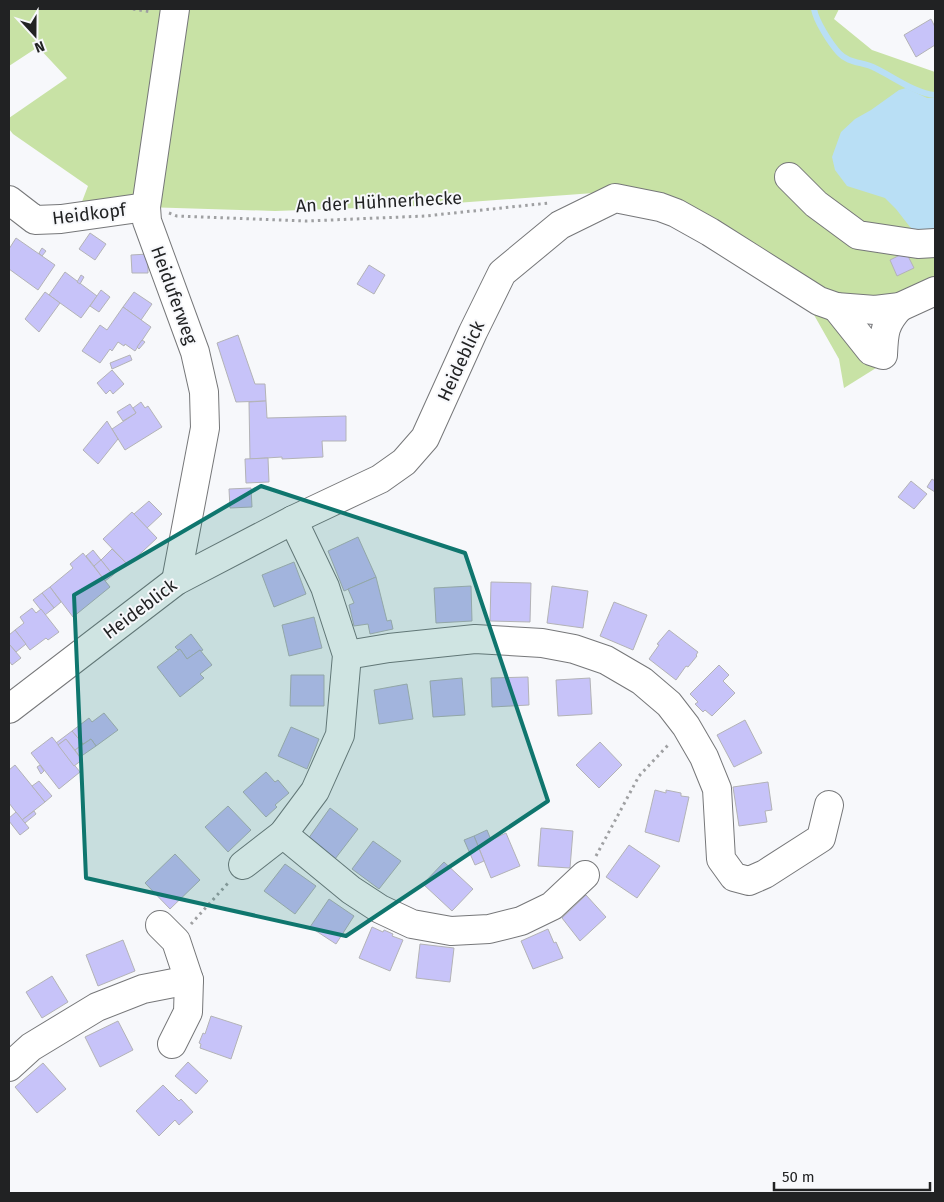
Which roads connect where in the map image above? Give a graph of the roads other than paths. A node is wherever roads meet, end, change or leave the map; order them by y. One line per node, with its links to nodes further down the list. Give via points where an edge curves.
1 (175, 9): 4 (street, Heiduferweg)
2 (790, 176): 5 (street, via 816,204 858,235 918,244)
3 (9, 200): 4 (street, Heidkopf, via 35,220)
4 (146, 206): 10 (street, Heiduferweg, via 147,221 194,352 204,392 205,428)
5 (935, 243)
6 (935, 291): 8 (street, Heideblick)
7 (836, 307): 8 (street, Heideblick, via 875,310); 8 (street, via 871,351 883,355 884,332); 9 (street, Heideblick, via 819,301 676,213 615,198 560,225 502,273 425,438 404,462 380,478)
8 (900, 307)
9 (293, 520): 10 (street, Heideblick); 11 (street, via 325,587)
10 (176, 581): 12 (street, Heideblick)
11 (347, 655): 13 (street, via 475,639 542,643 606,660 642,681 669,704 686,726 717,789 721,859 734,877 750,882 821,838); 14 (street, via 340,735 315,791)
12 (9, 709)
13 (830, 805)
14 (282, 834): 15 (street); 16 (street, via 351,890 380,909 412,924 451,931 489,929 521,921 552,906)
15 (243, 865)
16 (585, 876)
17 (168, 933): 18 (street)
18 (188, 980): 19 (street, via 188,1012); 20 (street, via 143,989 97,1007 31,1047)
19 (172, 1044)
20 (9, 1068)

